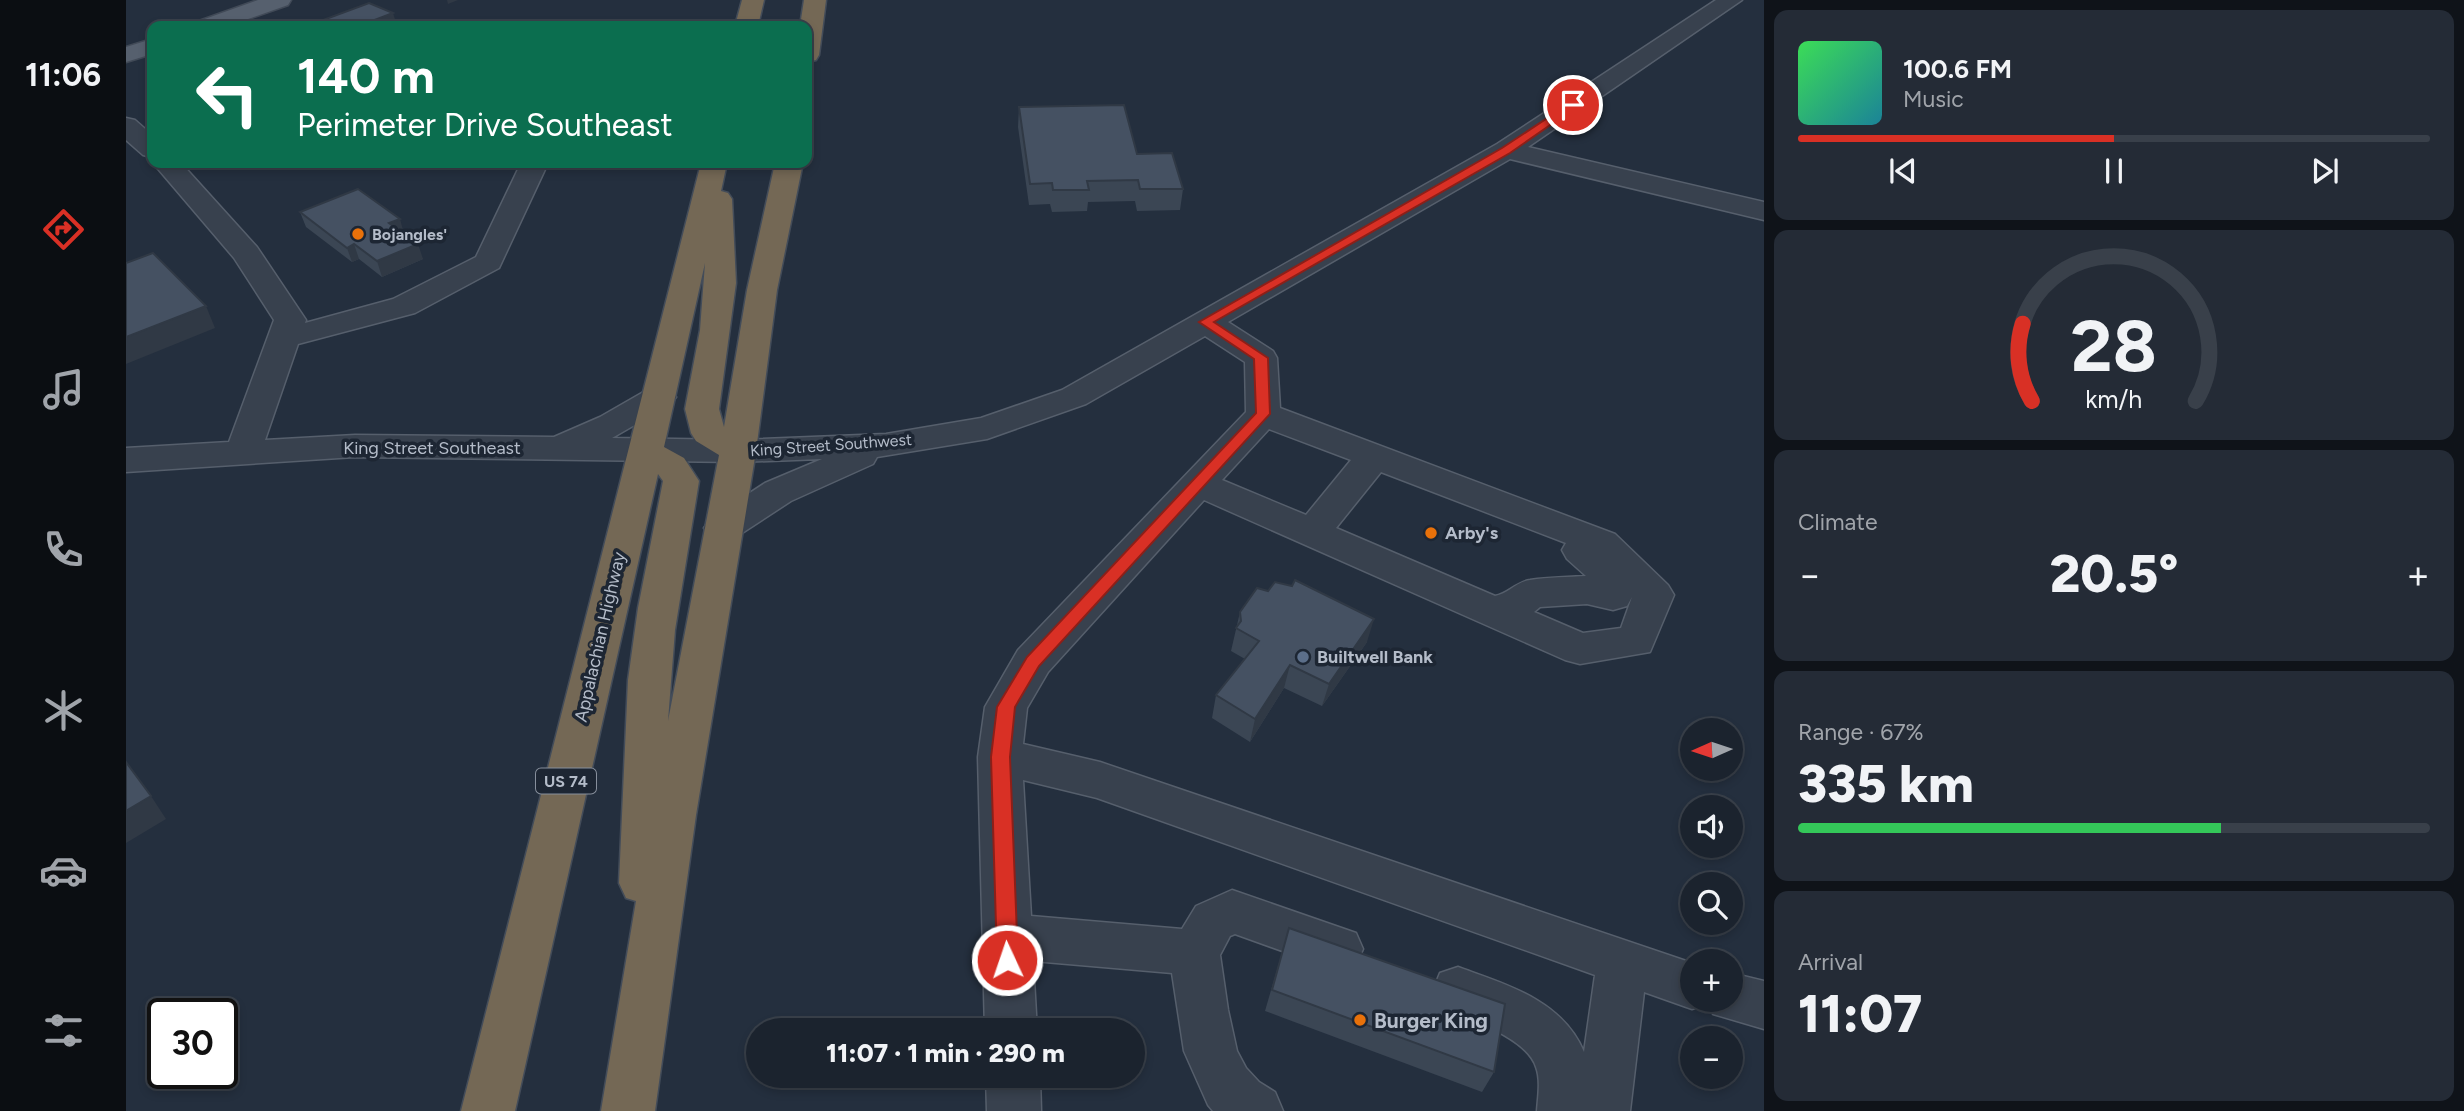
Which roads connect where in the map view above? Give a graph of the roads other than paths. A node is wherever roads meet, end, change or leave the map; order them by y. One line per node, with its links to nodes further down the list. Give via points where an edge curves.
1 (280, 0): 5 (main road)
2 (753, 0): 6 (highway)
3 (815, 0): 7 (highway)
4 (1731, 0): 12 (street, King Street Southwest)
5 (220, 21)
6 (748, 21)
7 (812, 21)
8 (147, 48): 9 (main road)
9 (126, 55)
10 (126, 126): 11 (street)
11 (147, 145)
12 (1506, 150): 18 (street); 19 (street, King Street Southwest)
13 (170, 168): 20 (street, via 246,253 290,320)
14 (532, 168): 20 (street, via 488,262 404,306)
15 (715, 168): 21 (highway, Appalachian Highway / US 74)
16 (716, 168): 26 (highway, via 721,283 702,410 708,433)
17 (788, 168): 26 (highway, via 762,290)
18 (1764, 211)
19 (1205, 322): 22 (street, via 1261,358); 23 (street, King Street Southwest, via 1074,397 987,428)
20 (284, 338): 27 (street)
21 (659, 397): 24 (street, via 612,425); 25 (highway, Appalachian Highway / US 74)
22 (1263, 414): 28 (street); 30 (street)
23 (886, 445): 26 (street, King Street Southwest); 31 (street, via 778,492)
24 (554, 449): 25 (street, King Street Southeast); 27 (street, King Street Southeast, via 355,446)
25 (644, 451): 26 (street, King Street Southeast); 42 (highway, via 671,466 681,481 652,653 644,758); 44 (highway, Appalachian Highway / US 74)
26 (738, 452): 31 (highway)
27 (243, 453): 29 (street, King Street Southeast)
28 (1381, 458): 32 (street); 33 (street, via 1393,473 1591,554 1608,577 1613,596 1608,620 1558,624); 33 (street, via 1602,543 1654,595 1636,641 1580,649)
29 (126, 460)
30 (1197, 483): 32 (street); 34 (street, via 1033,661 1006,707)
31 (723, 528): 42 (highway)
32 (1312, 533): 33 (street)
33 (1502, 609)
34 (1000, 757): 35 (street); 37 (street, via 1100,780)
35 (1006, 936): 36 (street); 41 (street)
36 (1195, 953): 47 (street, via 1204,1024 1216,1066 1236,1098); 48 (street, via 1213,921 1232,911 1393,967 1528,1021 1558,1053 1566,1084)
37 (1622, 963): 38 (street); 49 (street)
38 (1680, 982)
39 (1743, 1000): 40 (street)
40 (1764, 1005)
41 (1010, 1018)
42 (639, 1041): 45 (highway)
43 (1013, 1088): 46 (street)
44 (488, 1111)
45 (628, 1111)
46 (1014, 1111)
47 (1256, 1111)
48 (1564, 1111)
49 (1603, 1111)

